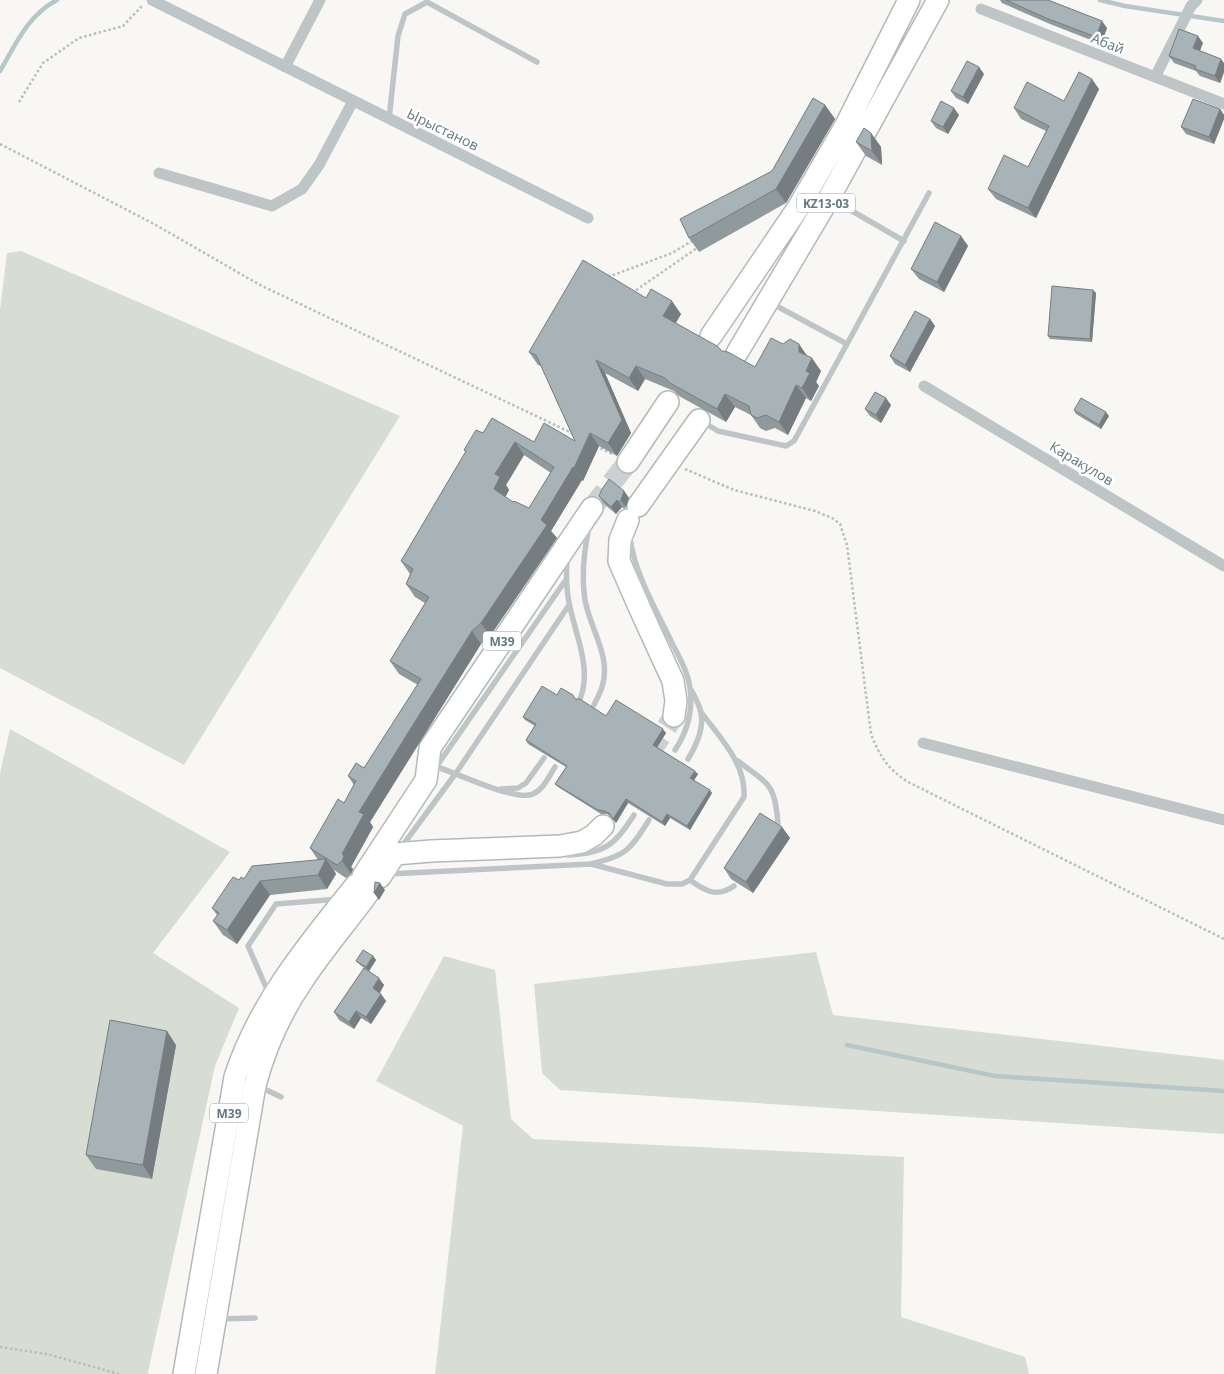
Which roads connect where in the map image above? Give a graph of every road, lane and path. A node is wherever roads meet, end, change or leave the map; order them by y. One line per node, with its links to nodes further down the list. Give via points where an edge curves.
1 (147, 0): 15 (path, via 124,26 79,38 43,63)
2 (152, 0): 12 (street, Ырыстанов)
3 (320, 0): 12 (street)
4 (909, 0): 9 (highway, KZ13-03)
5 (938, 0): 10 (highway, KZ13-03)
6 (1197, 0): 13 (street)
7 (427, 1): 11 (lane); 17 (lane, via 405,14 398,36)
8 (981, 9): 13 (street, Абай)
9 (889, 40): 10 (highway); 29 (highway, KZ13-03, via 846,125 798,208)
10 (910, 50): 21 (highway, KZ13-03)
11 (537, 62)
12 (286, 67): 14 (street, Ырыстанов)
13 (1156, 77): 16 (street, Абай)
14 (353, 101): 17 (street, Ырыстанов); 19 (street, via 319,165 302,189 272,206)
15 (20, 102)
16 (1224, 104)
17 (389, 119): 22 (street, Ырыстанов)
18 (0, 144): 36 (path, via 154,224 260,285)
19 (159, 173)
20 (929, 193): 24 (lane)
21 (829, 198): 24 (lane); 28 (highway, KZ13-03)
22 (588, 218)
23 (693, 240): 26 (path, via 672,253)
24 (904, 241): 30 (lane)
25 (697, 248): 27 (path)
26 (602, 279)
27 (629, 295)
28 (767, 301): 30 (lane); 31 (highway, KZ13-03)
29 (711, 336)
30 (847, 344): 34 (lane, via 794,441 786,446 718,431)
31 (737, 353)
32 (924, 386): 44 (street, Каракулов)
33 (668, 402): 39 (highway)
34 (699, 420): 40 (highway)
35 (574, 432): 37 (path)
36 (578, 436)
37 (568, 437)
38 (595, 446): 39 (path)
39 (628, 462)
40 (670, 462): 42 (highway); 72 (path, via 734,490 815,511 840,524 847,545 871,734 878,753 892,772)
41 (596, 505): 43 (highway, M39); 49 (lane, via 583,555 585,602 604,662 602,686)
42 (633, 513): 47 (lane, via 632,553); 51 (highway, via 620,540 620,560 673,681)
43 (568, 545): 45 (lane); 58 (highway, M39, via 430,748)
44 (1224, 566)
45 (565, 581): 46 (lane); 58 (lane)
46 (569, 605): 48 (lane, via 584,667 585,687); 59 (lane)
47 (690, 688): 50 (lane); 53 (lane, via 689,720 683,739)
48 (580, 699)
49 (594, 705)
50 (701, 712): 55 (lane, via 695,748); 56 (lane)
51 (674, 716)
52 (923, 743): 63 (street)
53 (675, 750)
54 (544, 758): 60 (lane, via 526,783 518,788)
55 (688, 759)
56 (736, 759): 64 (lane, via 771,786); 69 (lane, via 745,784 744,797)
57 (556, 767): 60 (lane, via 542,788 533,794 522,796)
58 (432, 773): 59 (lane); 70 (highway, M39)
59 (456, 773): 60 (lane); 66 (lane)
60 (498, 790)
61 (634, 815): 67 (lane, via 610,845 592,853)
62 (649, 820): 68 (lane, via 630,849 616,858)
63 (1224, 820)
64 (778, 824)
65 (603, 826): 66 (highway, via 582,842 560,846 505,853 431,851)
66 (395, 854): 70 (highway, M39)
67 (562, 855)
68 (591, 864): 69 (lane, via 668,884 682,884); 70 (lane)
69 (690, 880): 71 (lane, via 705,891 728,891)
70 (365, 885): 73 (highway, M39); 73 (lane, via 276,904 248,946); 74 (highway, M39, via 279,1021)
71 (734, 886)
72 (1224, 938)
73 (270, 998): 80 (highway, M39, via 243,1050 235,1077)
74 (254, 1084): 75 (lane); 77 (highway, M39)
75 (281, 1097)
76 (254, 1318): 77 (lane)
77 (214, 1320): 81 (highway, M39)
78 (0, 1347): 79 (path, via 47,1354)
79 (119, 1374)
80 (184, 1374)
81 (206, 1374)

